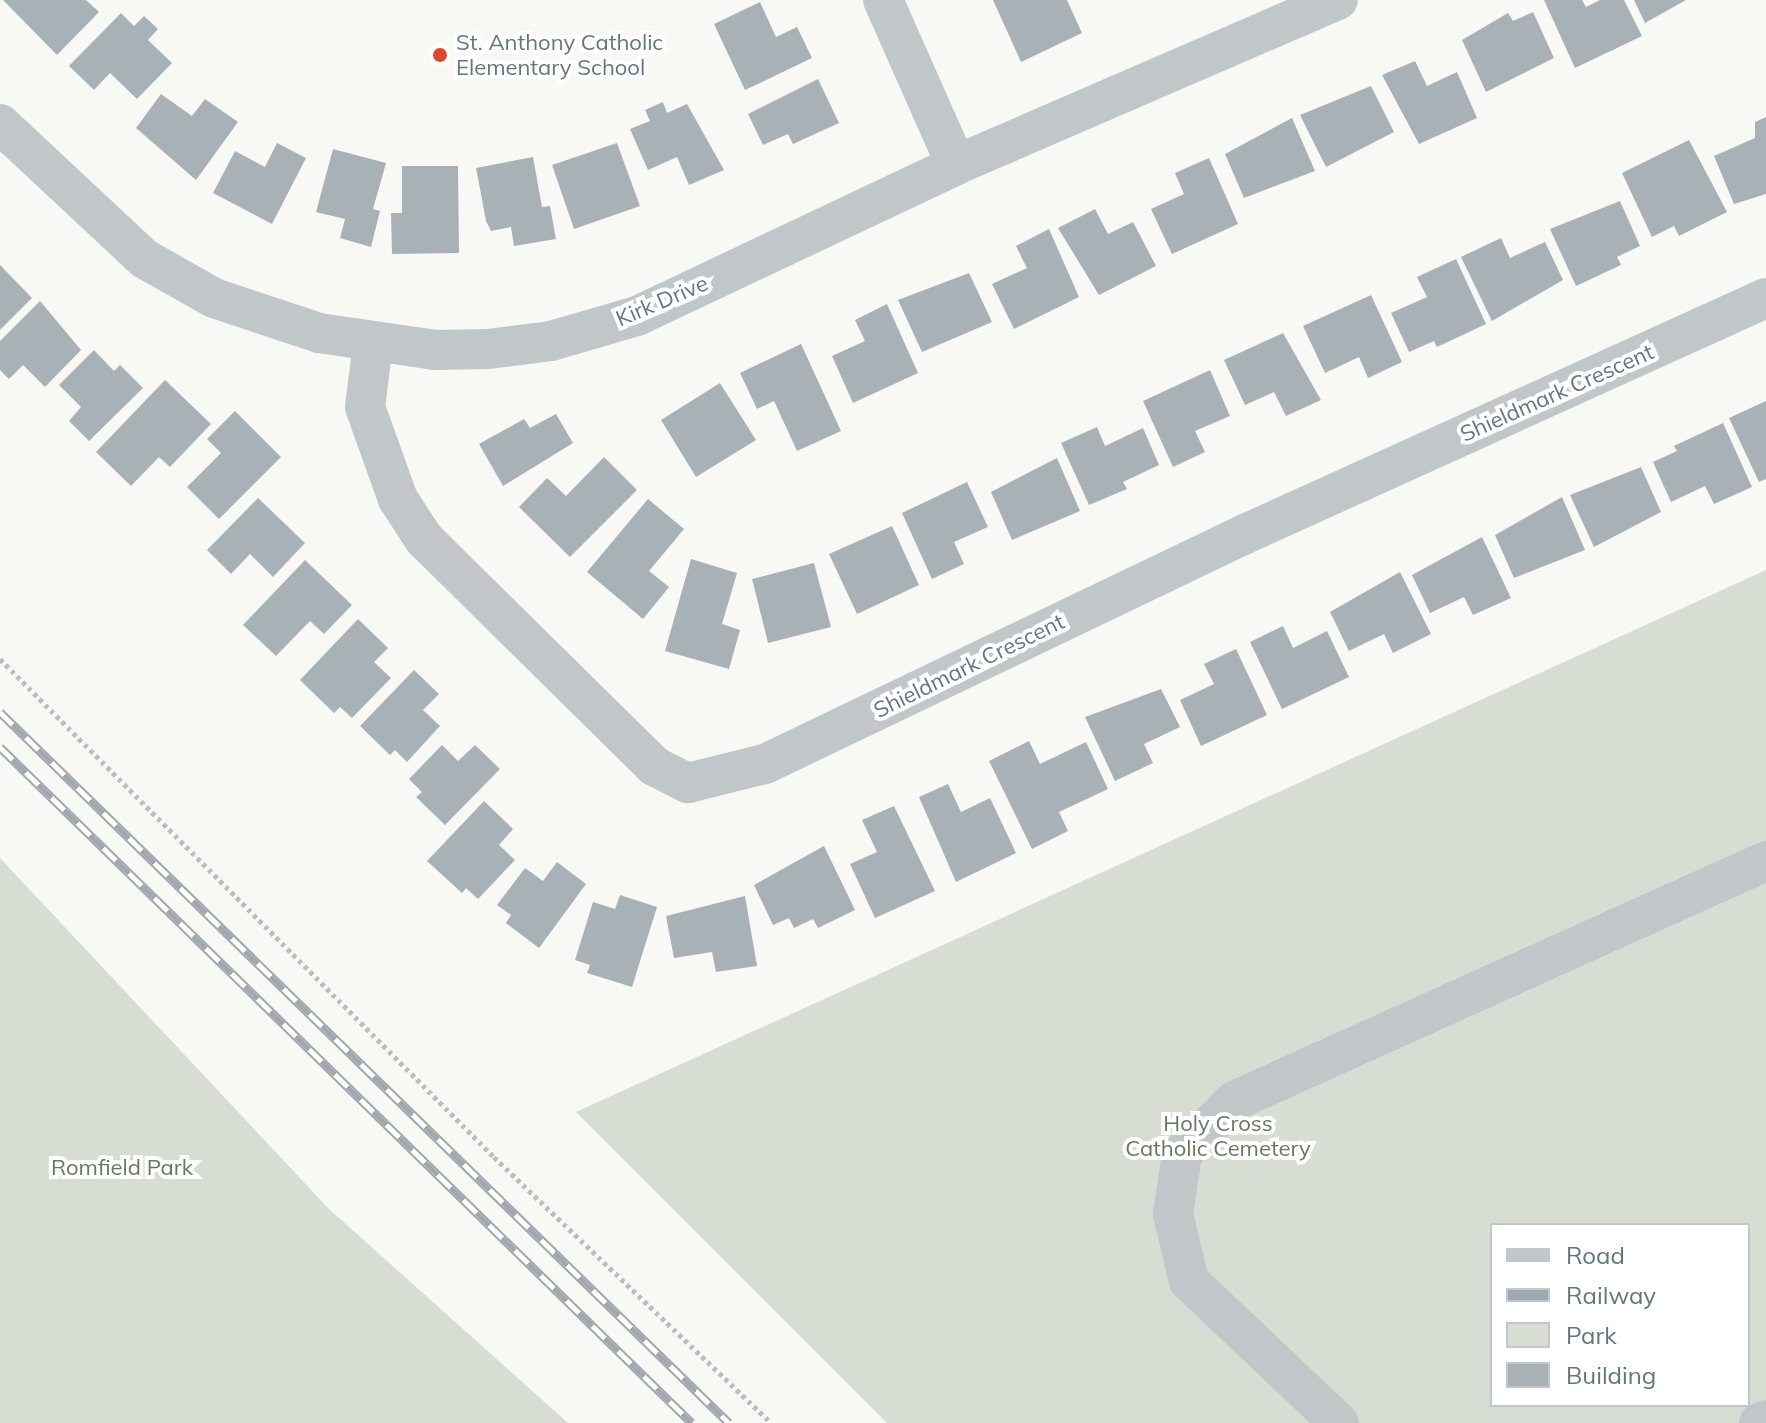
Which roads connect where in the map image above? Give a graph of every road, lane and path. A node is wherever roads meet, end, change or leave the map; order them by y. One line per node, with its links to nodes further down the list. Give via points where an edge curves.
1 (883, 0): 4 (street)
2 (1338, 0): 4 (street, Kirk Drive)
3 (0, 124): 6 (street, Kirk Drive, via 145,259 214,298 264,318)
4 (956, 165): 6 (street, Kirk Drive, via 637,316 551,341 488,349)
5 (1766, 298): 6 (street, Shieldmark Crescent, via 1243,535 765,764 688,783 654,766 424,539 398,499 365,407)
6 (373, 343)
7 (0, 659): 10 (path, via 494,1157)
8 (1766, 861): 11 (street, via 1234,1101 1182,1154 1173,1214 1189,1281)
9 (1766, 1420): 12 (street)
10 (771, 1423)
11 (1339, 1423)
12 (1759, 1423)

